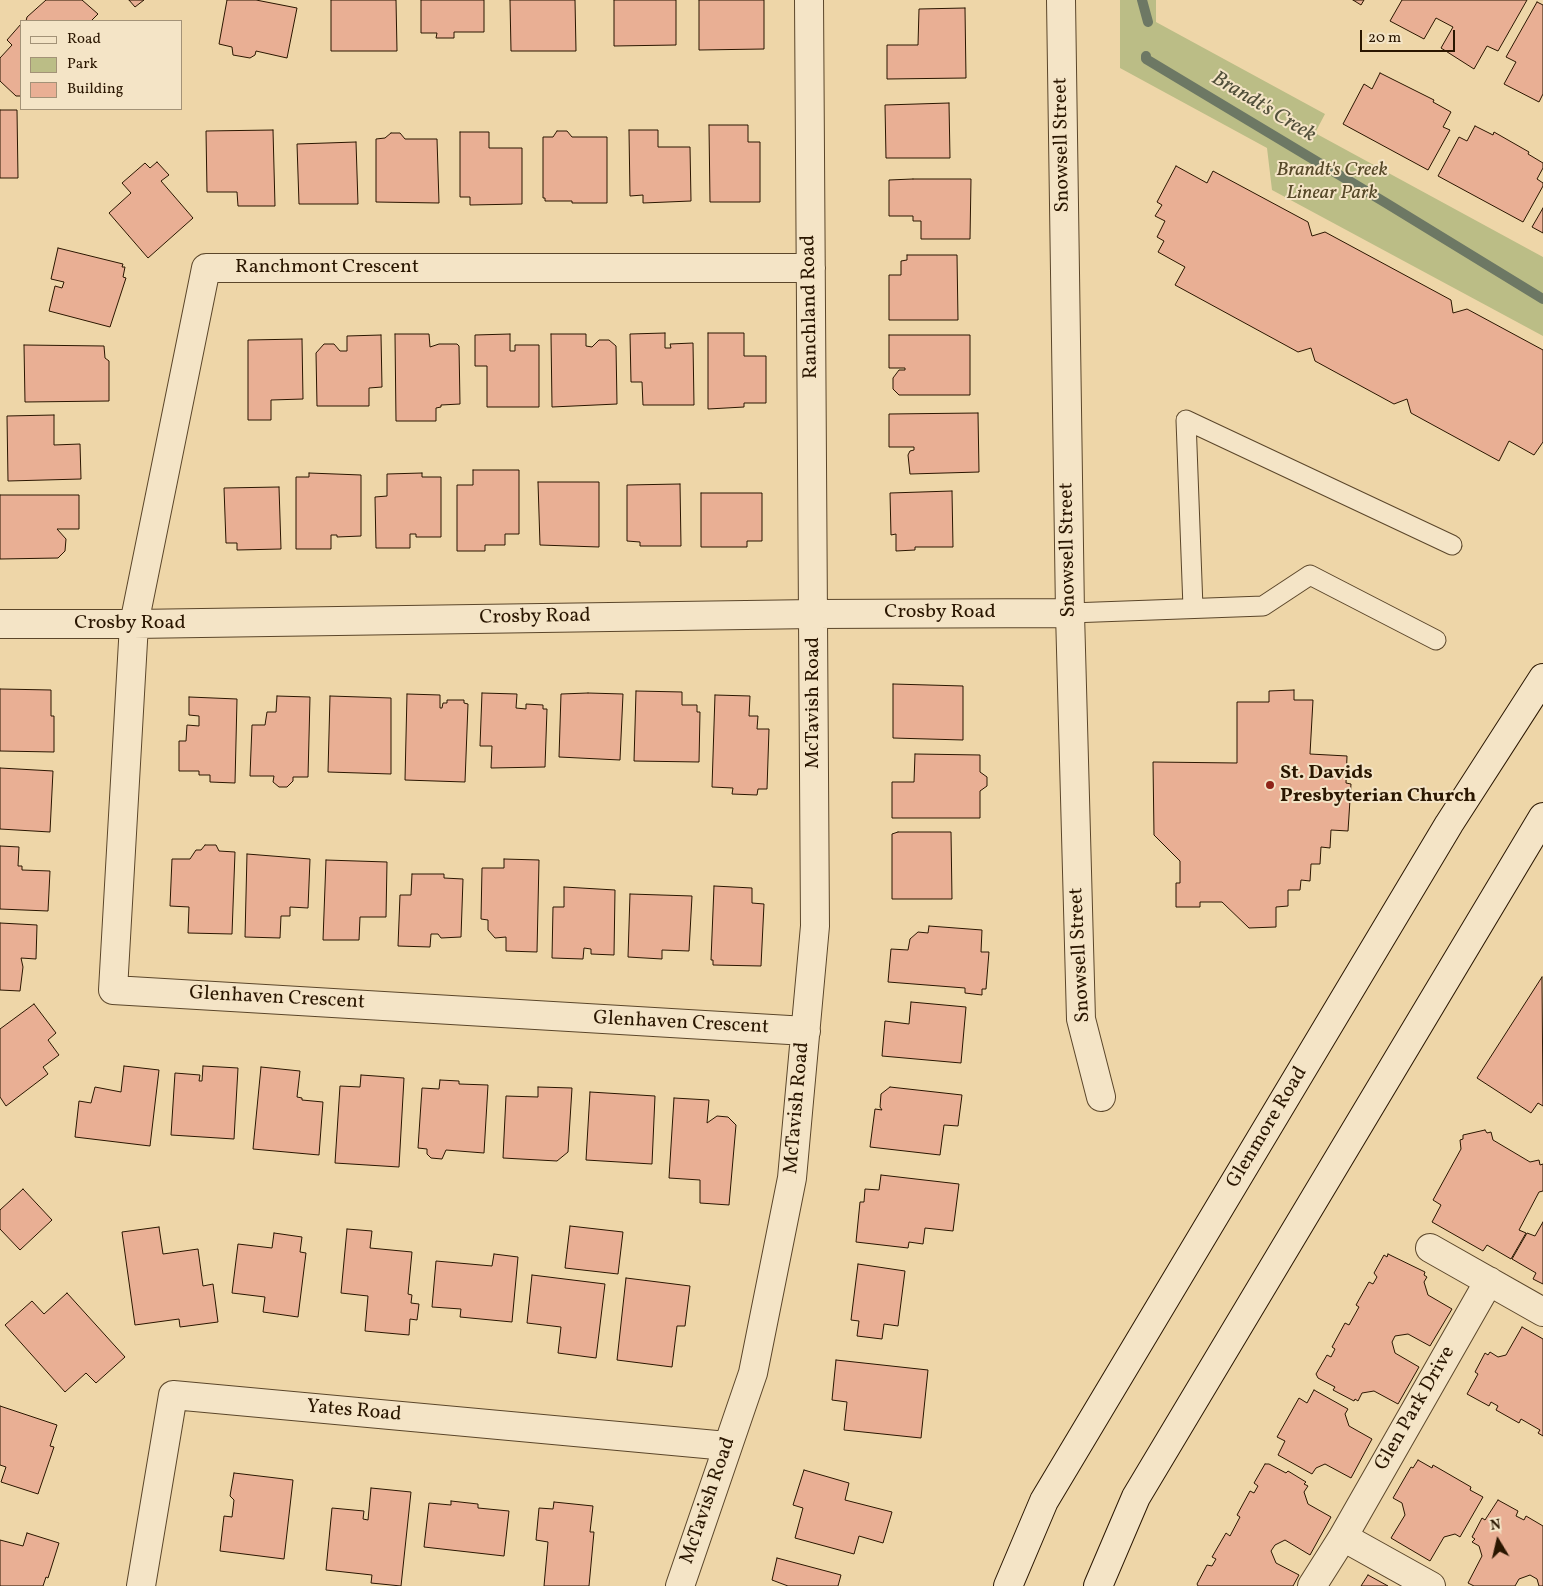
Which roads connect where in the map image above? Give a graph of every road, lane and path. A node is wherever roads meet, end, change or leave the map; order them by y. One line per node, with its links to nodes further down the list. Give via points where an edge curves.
1 (808, 0): 3 (street, Ranchland Road)
2 (1061, 0): 6 (street, Snowsell Street)
3 (811, 268): 7 (street, Ranchland Road); 9 (street, Ranchmont Crescent, via 206,268)
4 (1452, 545): 5 (lane, via 1186,420)
5 (1193, 608): 6 (lane); 10 (lane, via 1262,606 1310,575)
6 (1070, 613): 7 (street, Crosby Road); 14 (street, Snowsell Street, via 1081,1019)
7 (814, 614): 9 (street, Crosby Road); 13 (street, McTavish Road, via 815,926)
8 (0, 624): 9 (street, Crosby Road)
9 (134, 624): 13 (street, Glenhaven Crescent, via 113,990)
10 (1436, 640)
11 (1543, 678): 22 (street, Glenmore Road, via 1449,824 1044,1501)
12 (1543, 817): 23 (street, via 1136,1497)
13 (806, 1031): 18 (street, McTavish Road, via 792,1178 753,1373)
14 (1101, 1097)
15 (1430, 1248): 16 (street)
16 (1489, 1281): 17 (street); 19 (street, Glen Park Drive)
17 (1543, 1312)
18 (728, 1446): 20 (street, Yates Road, via 173,1395); 21 (street, McTavish Road)
19 (1343, 1538): 24 (street, Glen Park Drive); 25 (street)
20 (141, 1586)
21 (680, 1586)
22 (1008, 1586)
23 (1098, 1586)
24 (1312, 1586)
25 (1431, 1586)

